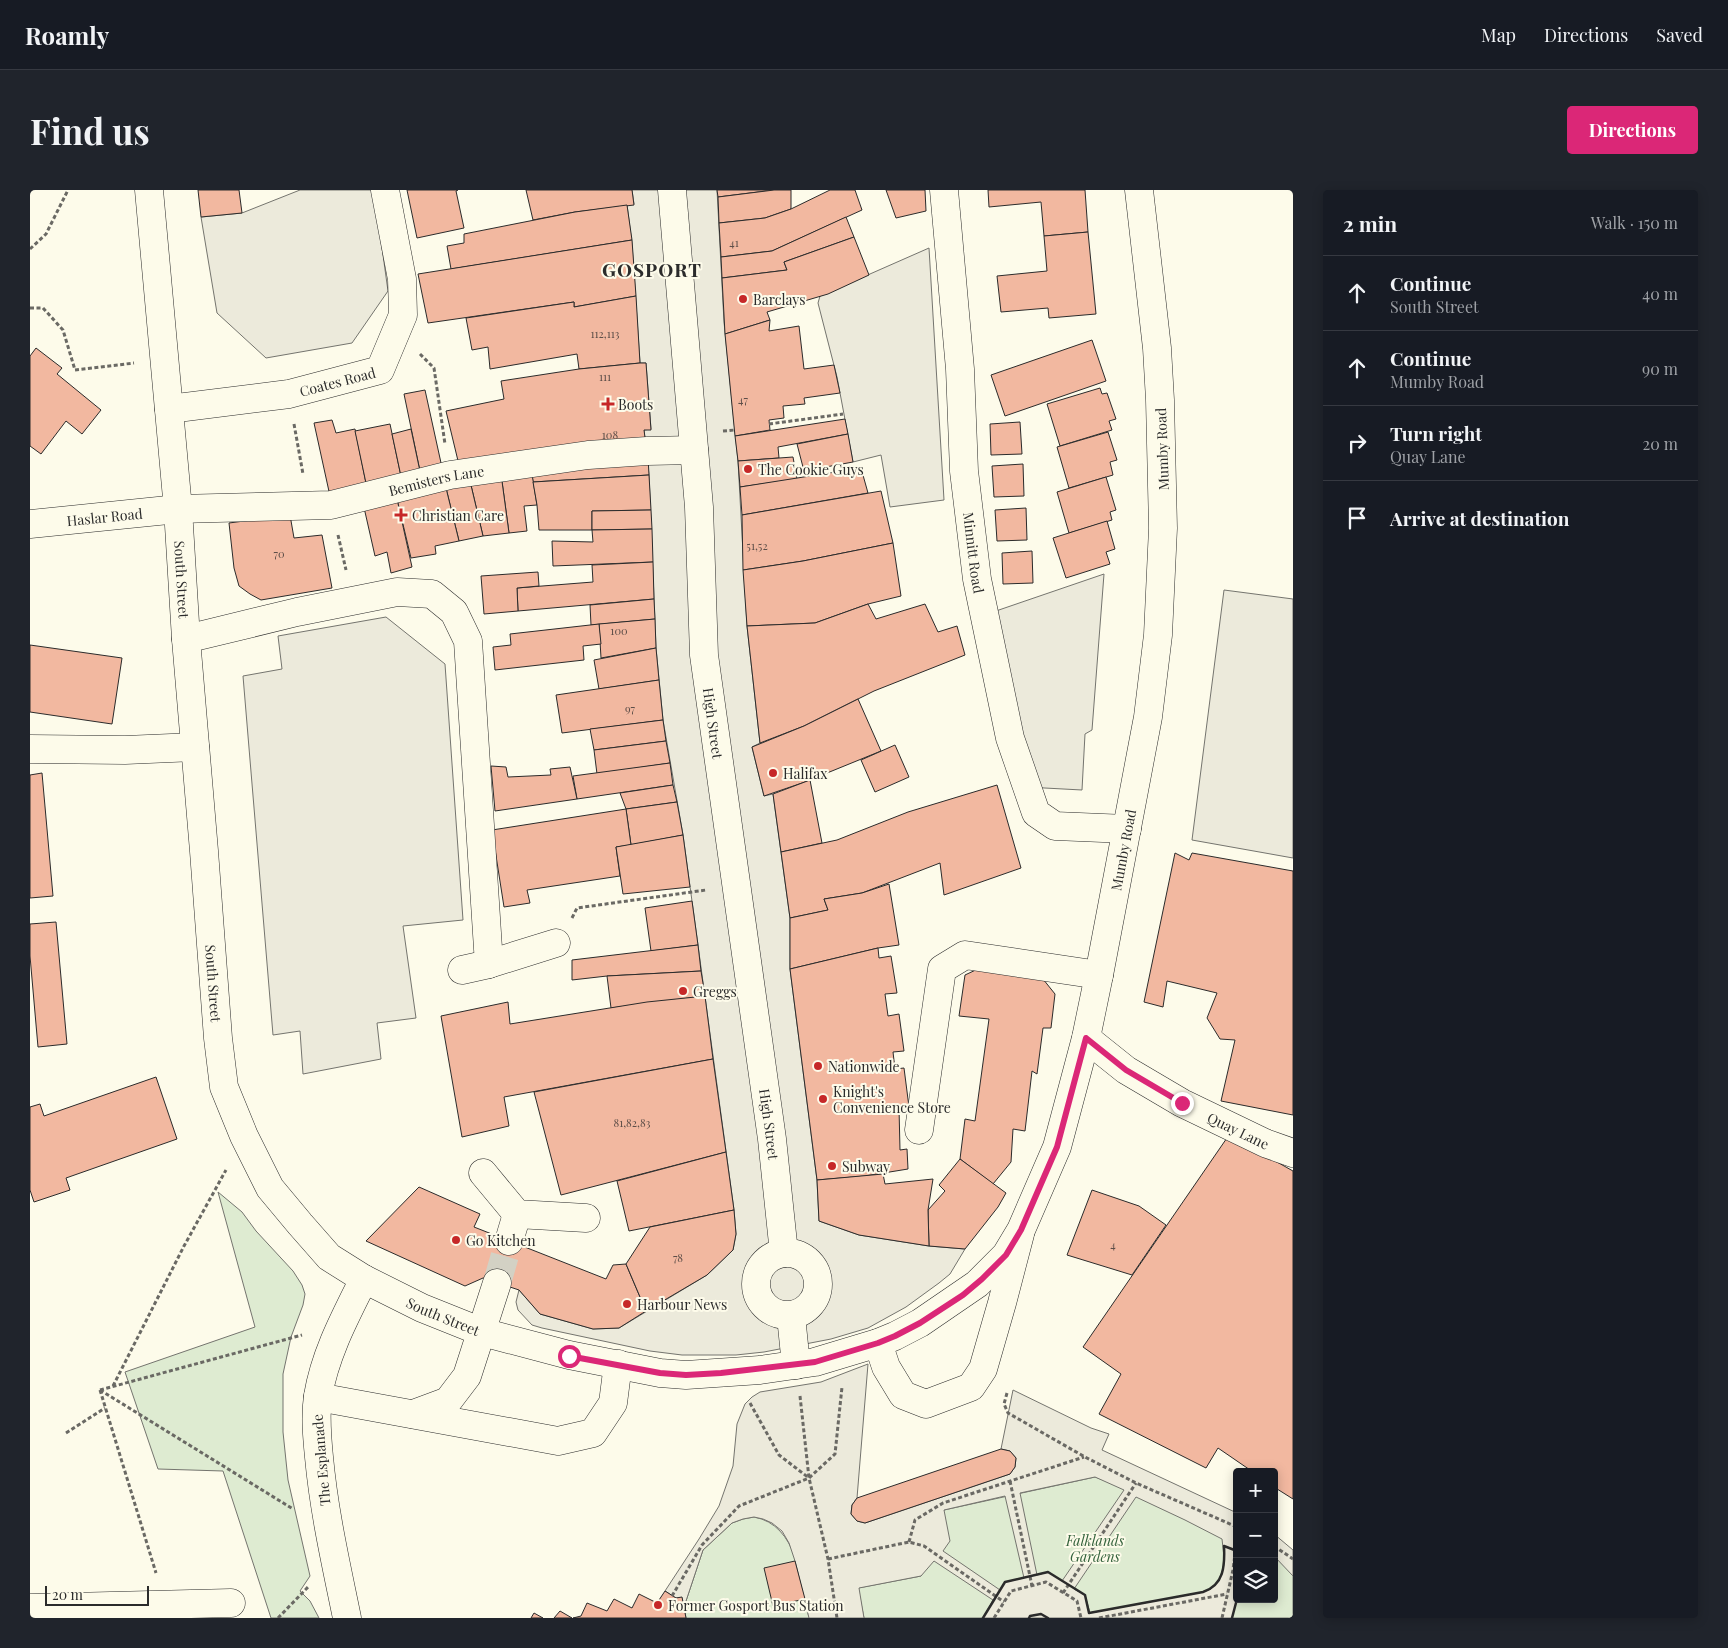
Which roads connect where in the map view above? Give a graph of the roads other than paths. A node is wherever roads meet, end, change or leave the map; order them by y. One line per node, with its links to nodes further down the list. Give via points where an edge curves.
1 (149, 190): 6 (street, South Street)
2 (385, 190): 6 (street, Coates Road, via 402,279 403,315 380,370 289,394)
3 (672, 190): 7 (street, High Street)
4 (944, 190): 13 (street, Minnitt Road, via 960,369 964,471 977,579 1010,738 1036,813 1054,826)
5 (1139, 190): 13 (street, Mumby Road, via 1157,348 1163,528 1158,635 1149,709)
6 (169, 409): 8 (street, South Street)
7 (694, 450): 8 (street, Bemisters Lane, via 588,455 450,475 320,506); 26 (street, High Street, via 704,655 772,1140)
8 (178, 508): 9 (street, Haslar Road); 10 (street, South Street)
9 (30, 524)
10 (186, 639): 11 (street, South Street); 15 (street, via 397,592 432,594 454,612 468,641)
11 (195, 747): 12 (street); 27 (street, South Street, via 224,1087 270,1188 329,1257)
12 (30, 749)
13 (1127, 828): 17 (street, Mumby Road)
14 (556, 943): 15 (street)
15 (489, 964): 16 (street)
16 (462, 970)
17 (1099, 975): 18 (street, Mumby Road); 19 (street, via 965,954 942,969)
18 (1086, 1038): 20 (street, Quay Lane, via 1126,1070 1182,1103); 24 (street, Mumby Road, via 1057,1147)
19 (919, 1130)
20 (1293, 1153)
21 (484, 1173): 22 (street)
22 (517, 1214): 23 (street); 25 (street)
23 (586, 1218)
24 (1021, 1230): 31 (street, Mumby Road, via 1006,1255 963,1295 920,1323); 31 (street, via 983,1368 971,1387 926,1404 903,1395 886,1367)
25 (509, 1241)
26 (784, 1253): 29 (street, via 805,1258 817,1276 816,1297 810,1306); 29 (street, via 774,1255 760,1268 756,1288 764,1306 780,1315)
27 (364, 1279): 30 (street, South Street, via 422,1308); 34 (street, The Esplanade, via 335,1335)
28 (497, 1283): 30 (street)
29 (791, 1316): 33 (street)
30 (482, 1332): 32 (street, South Street, via 569,1356); 35 (street, via 466,1376 448,1401)
31 (878, 1343): 33 (street, Mumby Road)
32 (618, 1364): 33 (street, South Street, via 686,1375); 35 (street, via 613,1404 593,1433 558,1441)
33 (796, 1365)
34 (318, 1397): 35 (street); 38 (street, The Esplanade, via 318,1444 328,1532)
35 (412, 1414)
36 (232, 1603): 37 (street)
37 (30, 1608)
38 (348, 1618)

